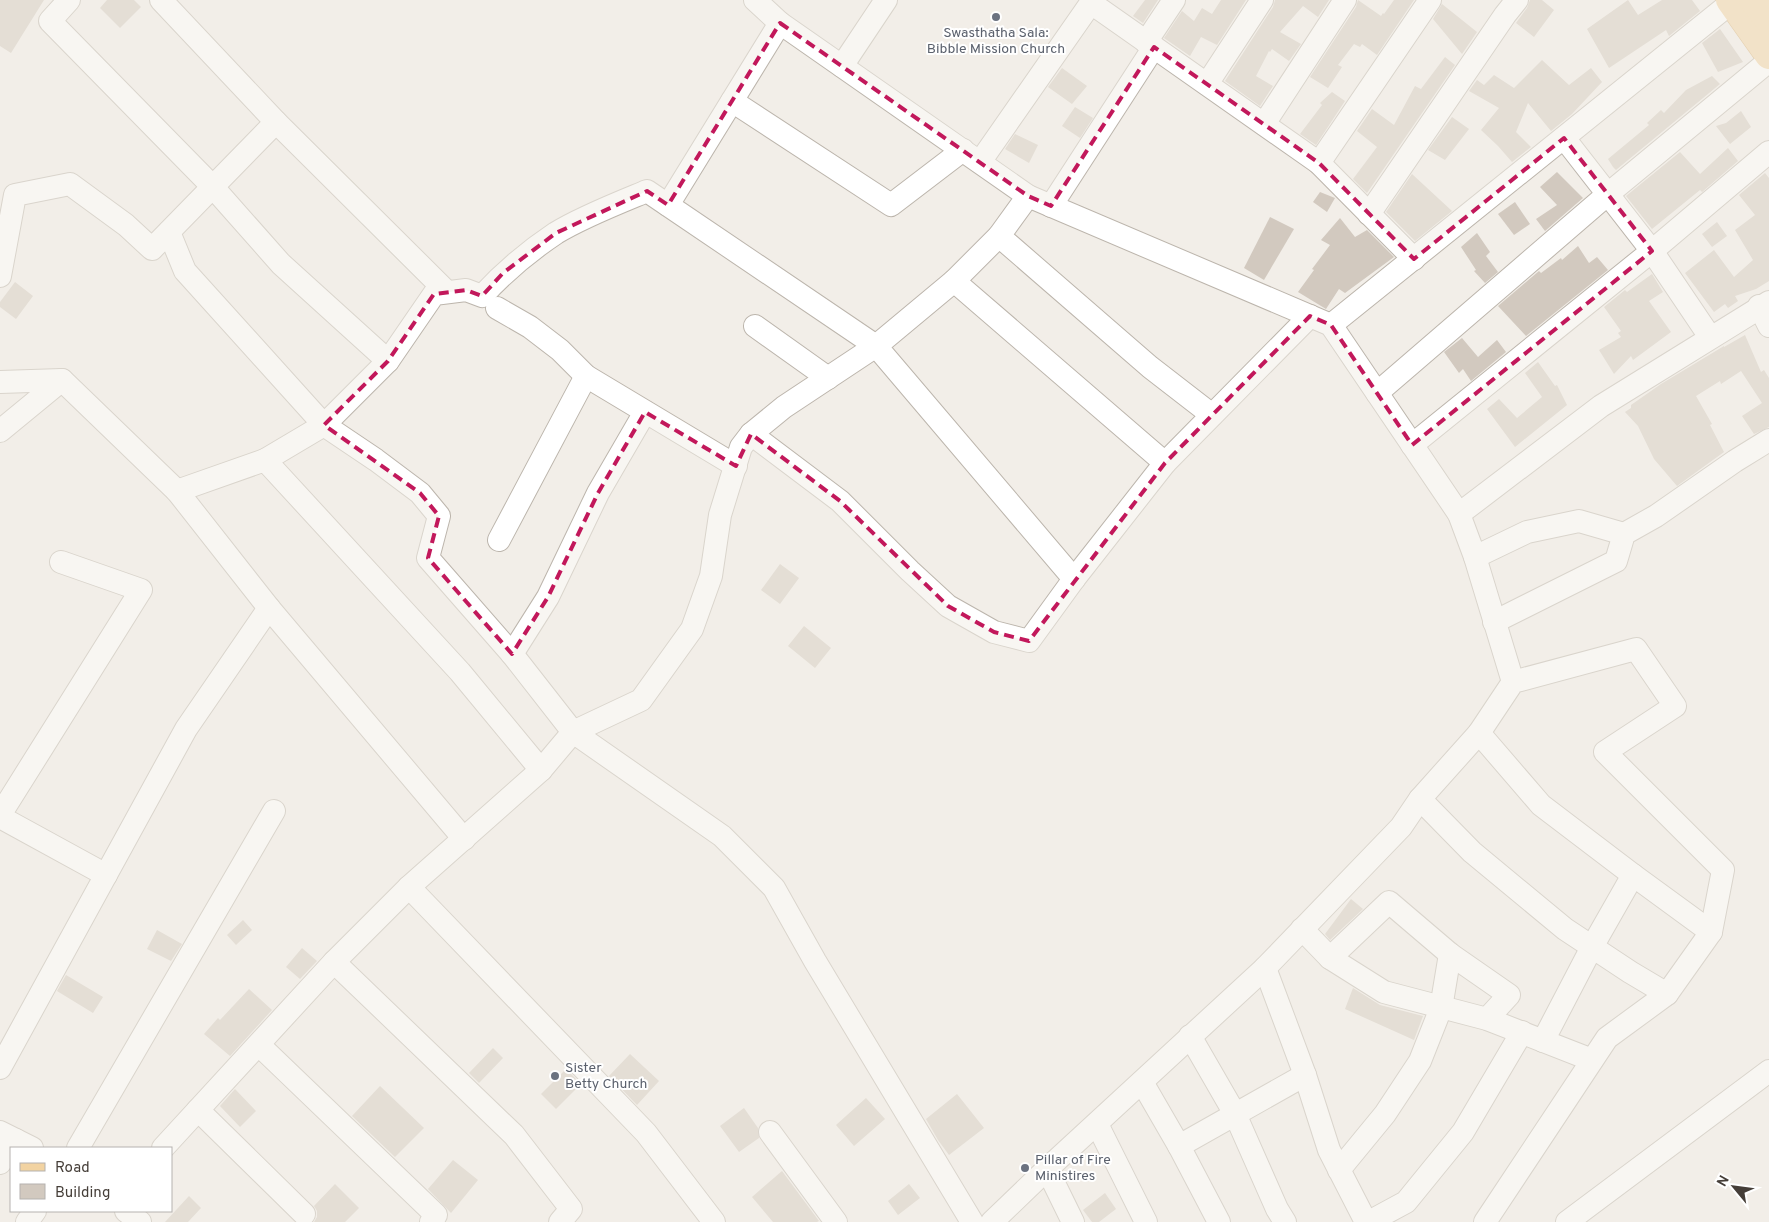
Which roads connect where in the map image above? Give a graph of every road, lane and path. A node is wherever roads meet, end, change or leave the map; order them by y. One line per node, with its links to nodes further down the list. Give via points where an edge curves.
1 (69, 0): 24 (street, via 50,21)
2 (161, 0): 18 (street)
3 (755, 0): 12 (street)
4 (886, 0): 15 (street)
5 (1174, 0): 14 (street)
6 (1262, 0): 16 (street)
7 (1345, 0): 19 (street)
8 (1430, 0): 23 (street)
9 (1517, 0): 29 (street)
10 (1738, 1): 13 (main road); 20 (street)
11 (1092, 2): 14 (street); 22 (street)
12 (780, 23): 15 (street); 17 (street)
13 (1766, 40): 25 (street)
14 (1150, 45): 16 (street); 28 (street)
15 (842, 66): 22 (street)
16 (1207, 84): 19 (street)
17 (732, 101): 22 (street, via 891,205); 27 (street)
18 (276, 122): 24 (street); 36 (street)
19 (1264, 124): 23 (street)
20 (1564, 138): 25 (street); 33 (street)
21 (1769, 152): 32 (street)
22 (972, 156): 26 (street)
23 (1319, 163): 29 (street)
24 (212, 186): 30 (street); 45 (street, via 281,264)
25 (1608, 194): 32 (street); 50 (street)
26 (1028, 196): 28 (street); 31 (street)
27 (668, 205): 36 (street, via 648,191 556,233 503,273 482,296 466,290); 44 (street)
28 (1051, 206): 39 (street)
29 (1369, 214): 33 (street)
30 (168, 232): 34 (street, via 152,249 126,225 70,184 15,195); 53 (street, via 185,271)
31 (999, 236): 35 (street); 52 (street, via 1150,367)
32 (1652, 251): 43 (street); 57 (street)
33 (1414, 259): 40 (street)
34 (0, 276)
35 (954, 281): 44 (street); 59 (street)
36 (447, 292): 45 (street, via 434,294)
37 (1764, 304): 42 (street); 43 (street)
38 (497, 308): 46 (street, via 530,327)
39 (1310, 316): 40 (street); 52 (street)
40 (1331, 325): 50 (street)
41 (755, 326): 47 (street)
42 (1769, 326)
43 (1710, 337): 62 (street, via 1602,406)
44 (876, 346): 47 (street); 67 (street)
45 (388, 361): 53 (street)
46 (586, 376): 51 (street); 64 (street)
47 (828, 378): 55 (street)
48 (62, 380): 49 (street); 54 (street); 61 (street)
49 (0, 382)
50 (1377, 393): 57 (street)
51 (645, 412): 60 (street); 70 (street, via 598,493 548,597)
52 (1212, 415): 59 (street)
53 (324, 426): 58 (street); 70 (street, via 420,493 439,516 428,558)
54 (0, 432)
55 (751, 434): 60 (street); 67 (street, via 840,501 948,606 994,632 1029,640)
56 (1769, 440): 63 (street)
57 (1412, 445): 62 (street)
58 (265, 460): 61 (street); 74 (street, via 460,672)
59 (1165, 463): 67 (street)
60 (736, 466): 72 (street, via 720,515 711,576 692,629 641,700)
61 (177, 491): 68 (street)
62 (1459, 514): 65 (street)
63 (1624, 534): 65 (street, via 1579,521 1527,532); 69 (street, via 1616,561)
64 (499, 540)
65 (1475, 558): 69 (street)
66 (61, 562): 77 (street, via 141,590)
67 (1074, 579)
68 (269, 608): 78 (street); 79 (street, via 186,729)
69 (1494, 622): 71 (street)
70 (512, 654): 72 (street)
71 (1513, 682): 73 (street); 83 (street, via 1636,649 1675,706 1605,752 1724,870)
72 (573, 732): 74 (street); 120 (street, via 722,836 774,888)
73 (1479, 733): 75 (street); 80 (street, via 1542,805)
74 (541, 770): 78 (street)
75 (1420, 799): 82 (street, via 1401,828); 84 (street, via 1472,852 1565,929)
76 (274, 811): 106 (street)
77 (0, 816): 79 (street)
78 (464, 839): 81 (street)
79 (106, 875): 97 (street)
80 (1633, 875): 83 (street); 84 (street)
81 (409, 887): 87 (street); 118 (street, via 646,1133)
82 (1302, 929): 86 (street); 88 (street)
83 (1711, 932): 89 (street)
84 (1592, 947): 89 (street); 94 (street)
85 (1450, 954): 86 (street, via 1389,902); 90 (street); 91 (street, via 1509,995)
86 (1330, 958): 90 (street, via 1384,992)
87 (334, 962): 95 (street); 117 (street, via 514,1135 571,1209)
88 (1265, 968): 93 (street); 99 (street)
89 (1667, 994): 96 (street, via 1606,1038)
90 (1440, 1007): 91 (street); 111 (street, via 1420,1061 1385,1114)
91 (1487, 1019): 92 (street)
92 (1522, 1032): 94 (street); 125 (street, via 1463,1132 1406,1202)
93 (1190, 1036): 100 (street); 102 (street)
94 (1542, 1041): 96 (street)
95 (259, 1045): 101 (street); 116 (street, via 436,1215)
96 (1592, 1060): 126 (street)
97 (0, 1068)
98 (1769, 1071): 127 (street)
99 (1305, 1075): 102 (street); 111 (street, via 1329,1150)
100 (1142, 1082): 103 (street); 105 (street)
101 (198, 1110): 107 (street); 113 (street)
102 (1235, 1114): 105 (street); 124 (street)
103 (1096, 1124): 110 (street); 122 (street)
104 (770, 1132): 119 (street)
105 (1179, 1146): 123 (street)
106 (79, 1147)
107 (164, 1147)
108 (10, 1149): 109 (street)
109 (0, 1163)
110 (1047, 1169): 114 (street); 121 (street)
111 (1339, 1170): 125 (street)
112 (127, 1212): 115 (street)
113 (304, 1214)
114 (1000, 1219)
115 (140, 1222)
116 (431, 1222)
117 (560, 1222)
118 (714, 1222)
119 (836, 1222)
120 (972, 1222)
121 (1073, 1222)
122 (1146, 1222)
123 (1219, 1222)
124 (1285, 1222)
125 (1367, 1222)
126 (1485, 1222)
127 (1567, 1222)

